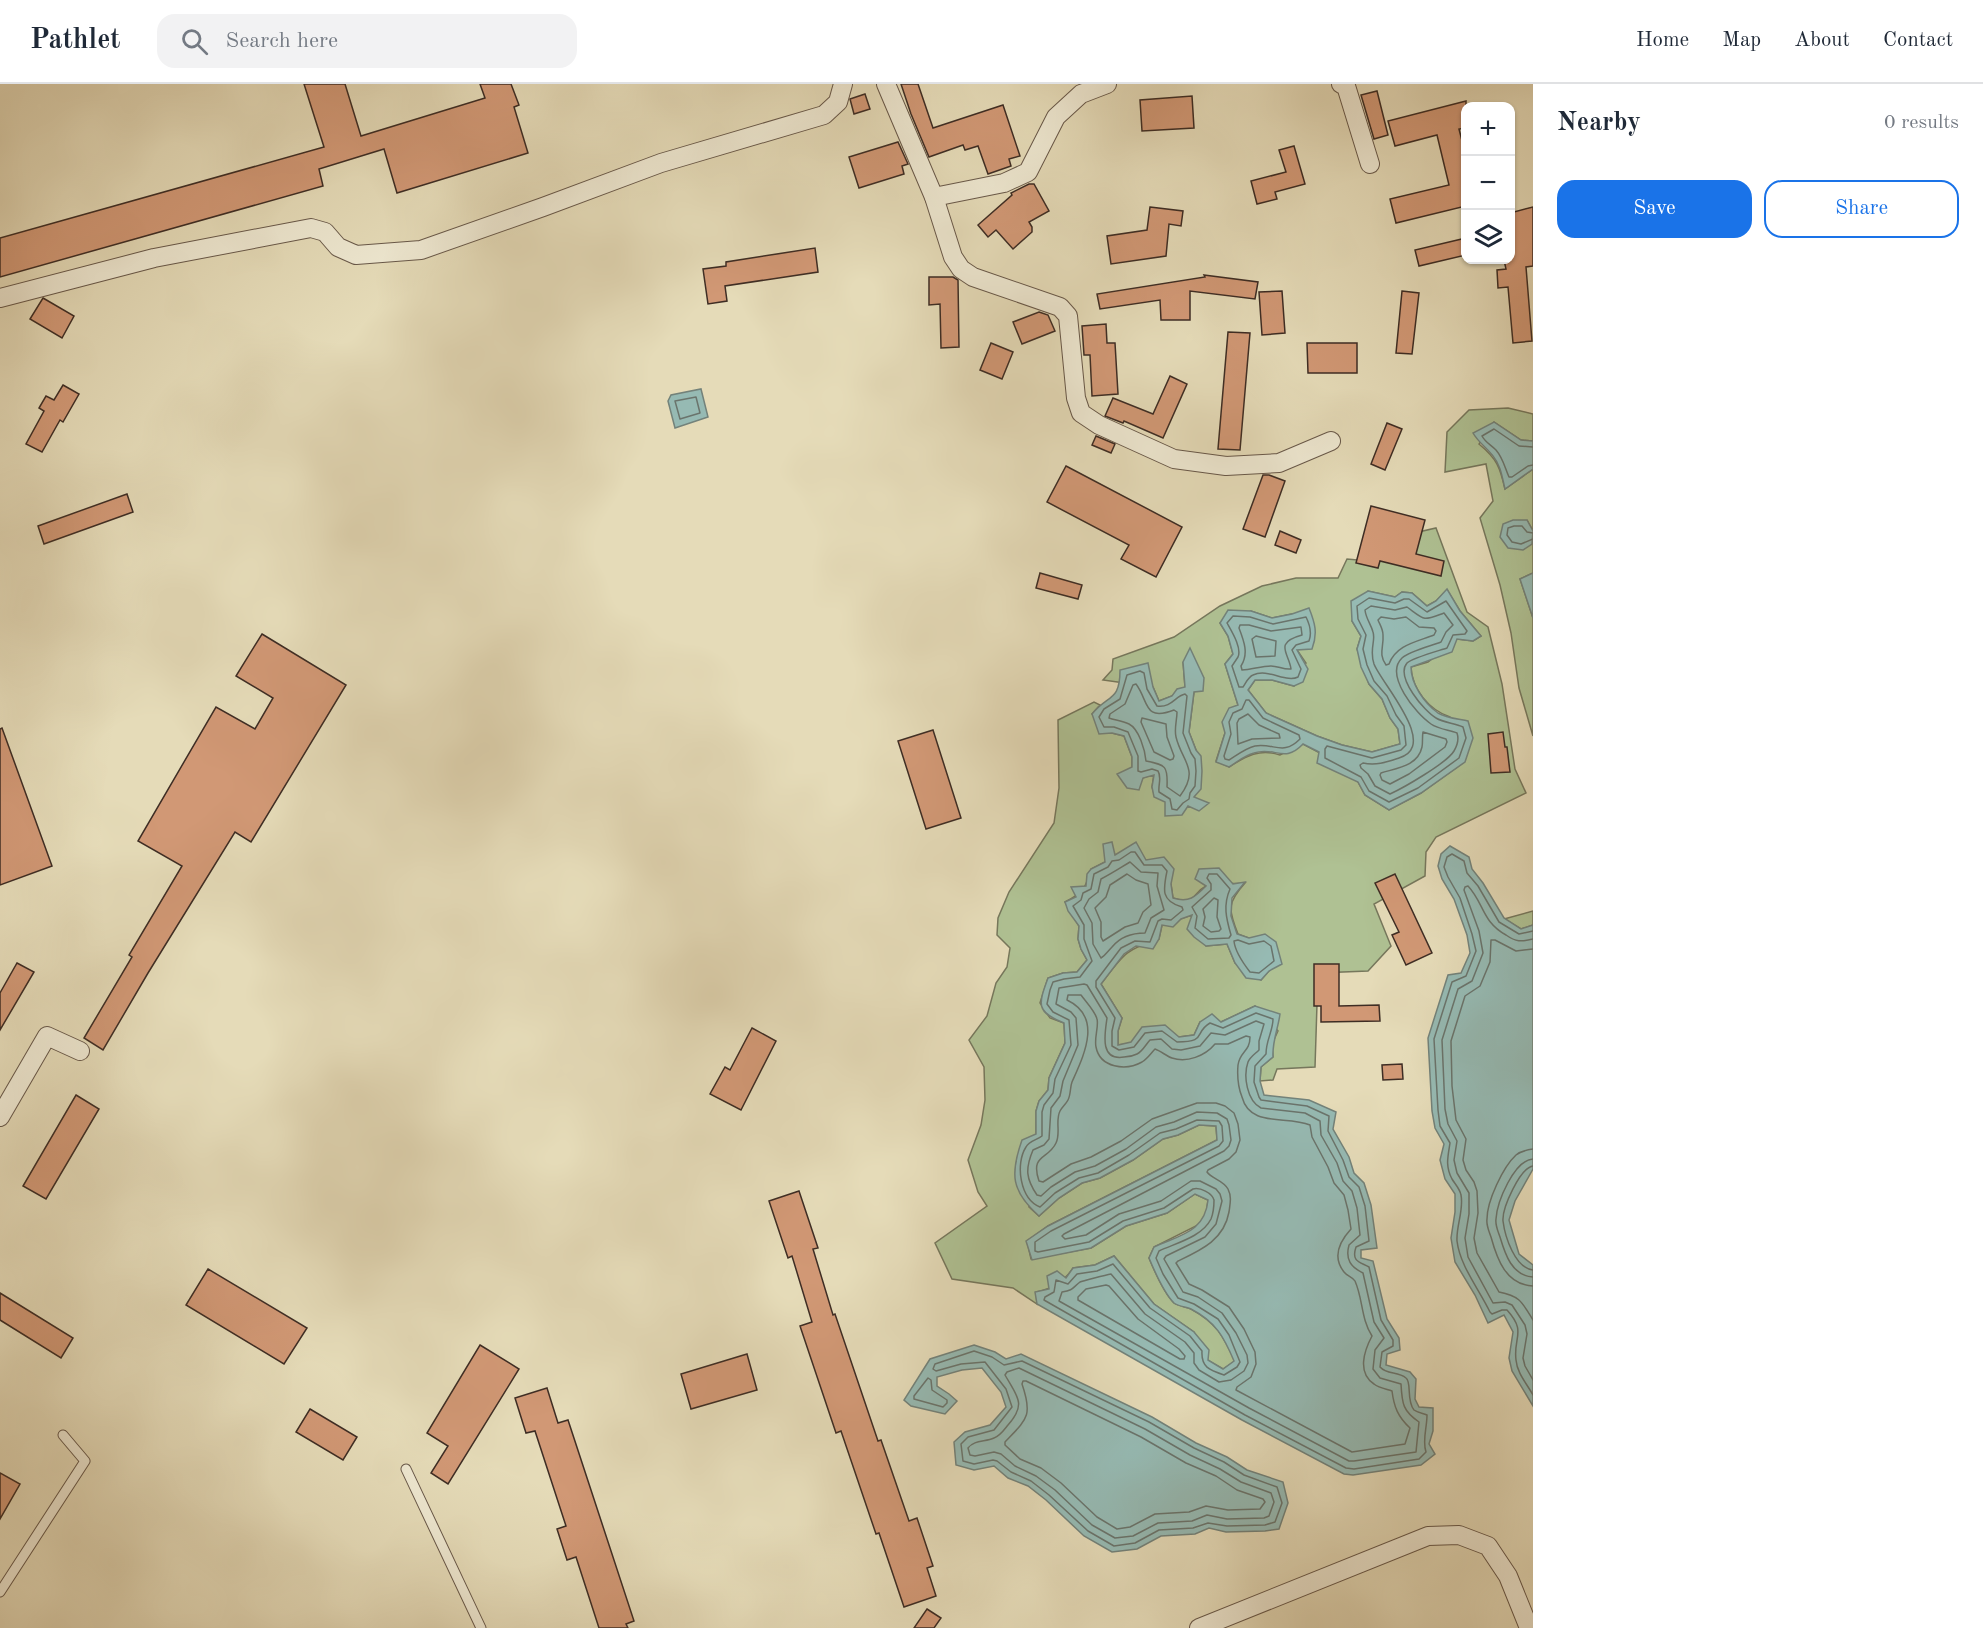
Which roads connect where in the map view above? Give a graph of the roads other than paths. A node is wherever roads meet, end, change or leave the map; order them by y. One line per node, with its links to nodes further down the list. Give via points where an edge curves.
1 (843, 84): 7 (street, via 838,102 824,115 662,163 421,250 356,255 338,247 325,232 311,228 154,258)
2 (886, 84): 6 (street)
3 (1107, 84): 6 (street, via 1081,94 1056,117 1028,172 1004,183)
4 (1341, 84): 5 (street, via 1346,86)
5 (1370, 164)
6 (934, 197): 8 (street, via 953,257 962,269 973,277 1060,307 1068,316 1076,398 1081,413 1099,425 1174,459 1226,466 1279,463)
7 (0, 298)
8 (1331, 441)
9 (81, 1051): 10 (street, via 47,1036)
10 (0, 1117)
11 (63, 1435): 13 (lane, via 85,1461)
12 (406, 1469): 14 (lane)
13 (0, 1592)
14 (481, 1628)
15 (1199, 1628): 16 (street, via 1428,1536 1459,1535 1488,1546 1508,1576)
16 (1529, 1628)

